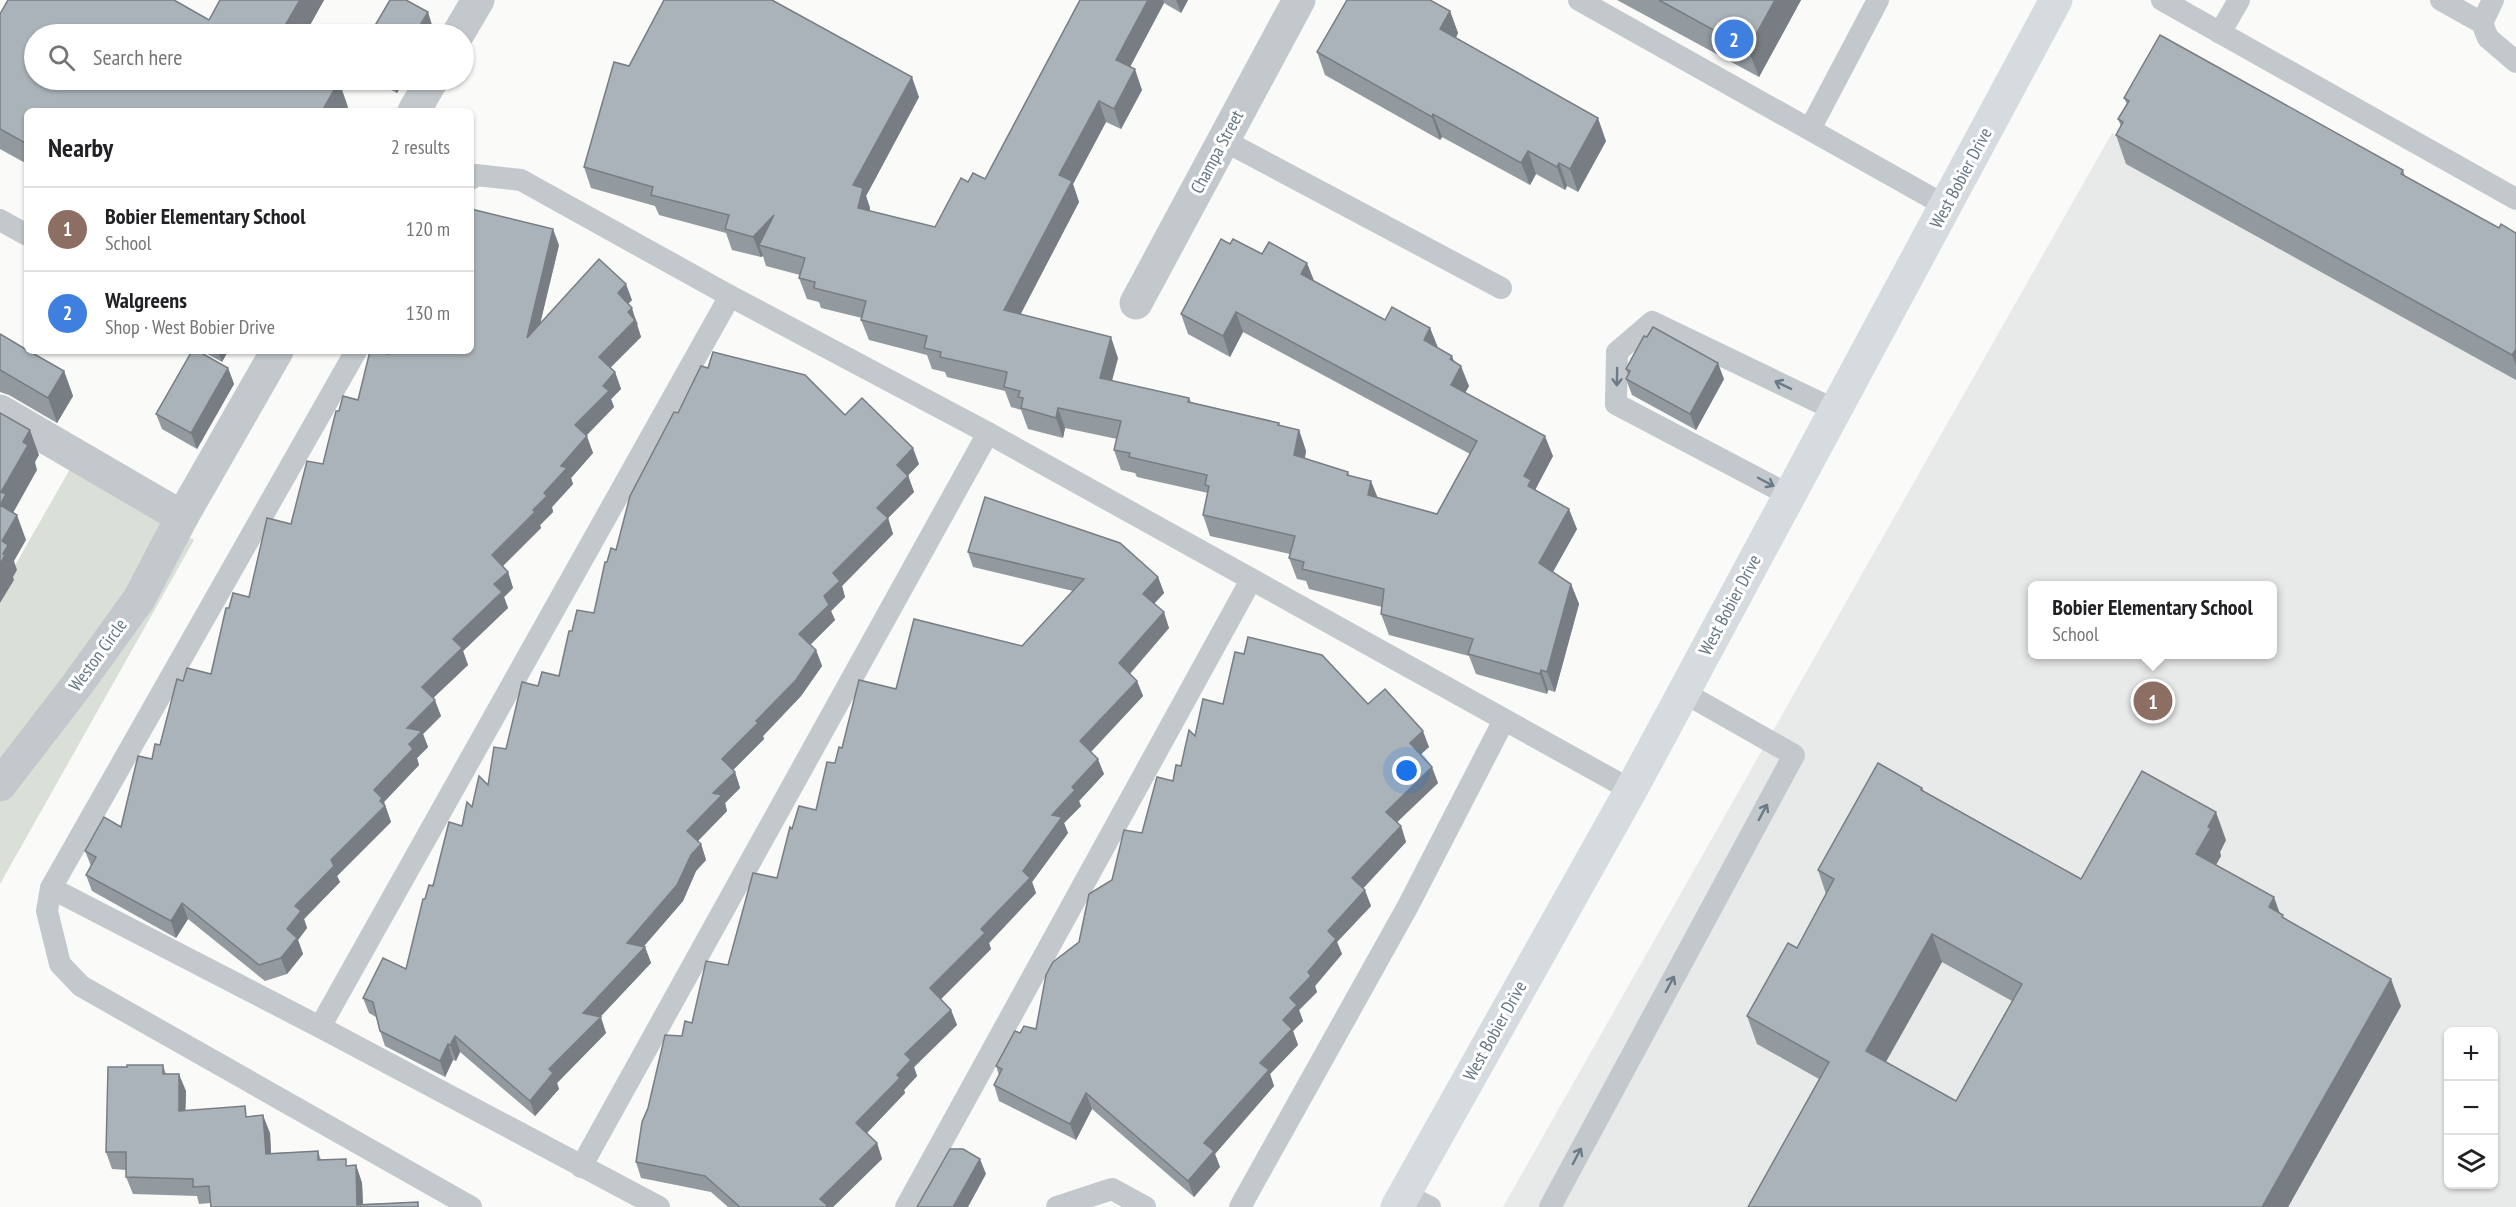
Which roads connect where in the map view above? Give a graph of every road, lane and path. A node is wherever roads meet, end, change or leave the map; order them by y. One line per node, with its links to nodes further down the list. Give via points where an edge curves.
1 (478, 0): 11 (street)
2 (1299, 0): 18 (street, Champa Street)
3 (1579, 0): 17 (lane)
4 (1878, 0): 17 (lane)
5 (2056, 0): 21 (main road, West Bobier Drive)
6 (2162, 0): 12 (lane)
7 (2239, 0): 12 (lane)
8 (2441, 0): 10 (lane)
9 (2493, 0): 10 (lane)
10 (2482, 23): 14 (lane, via 2488,38)
11 (464, 24)
12 (2220, 33): 20 (lane)
13 (2516, 41): 14 (lane)
14 (2516, 62)
15 (426, 90): 16 (street)
16 (416, 108)
17 (1809, 129): 21 (lane)
18 (1223, 140): 24 (lane); 26 (street, Champa Street)
19 (474, 177): 25 (lane, via 521,180)
20 (2516, 199)
21 (1946, 206): 30 (main road, West Bobier Drive)
22 (0, 220): 23 (lane)
23 (24, 233)
24 (1501, 288)
25 (730, 296): 31 (lane); 40 (lane)
26 (1136, 303)
27 (275, 354): 33 (street, Weston Circle)
28 (354, 354): 39 (lane)
29 (0, 411): 33 (street)
30 (1835, 411): 32 (main road, West Bobier Drive); 32 (lane, one-way to 32, via 1652,322 1617,352 1616,404)
31 (988, 433): 34 (lane); 41 (lane)
32 (1789, 495): 35 (main road, West Bobier Drive)
33 (182, 517): 37 (street, Weston Circle, via 139,599)
34 (1251, 579): 36 (lane); 45 (lane)
35 (1683, 692): 38 (main road, West Bobier Drive); 49 (lane, one-way to 35, via 1794,755)
36 (1504, 720): 38 (lane); 48 (lane, via 1408,906)
37 (0, 785)
38 (1630, 790): 42 (main road, West Bobier Drive)
39 (51, 888): 40 (lane); 43 (lane, via 47,911 60,964 81,986)
40 (320, 1027): 41 (lane)
41 (581, 1167): 44 (lane)
42 (1410, 1203)
43 (471, 1207)
44 (659, 1207)
45 (906, 1207)
46 (1057, 1207): 47 (lane, via 1112,1189)
47 (1145, 1207)
48 (1240, 1207)
49 (1550, 1207)

